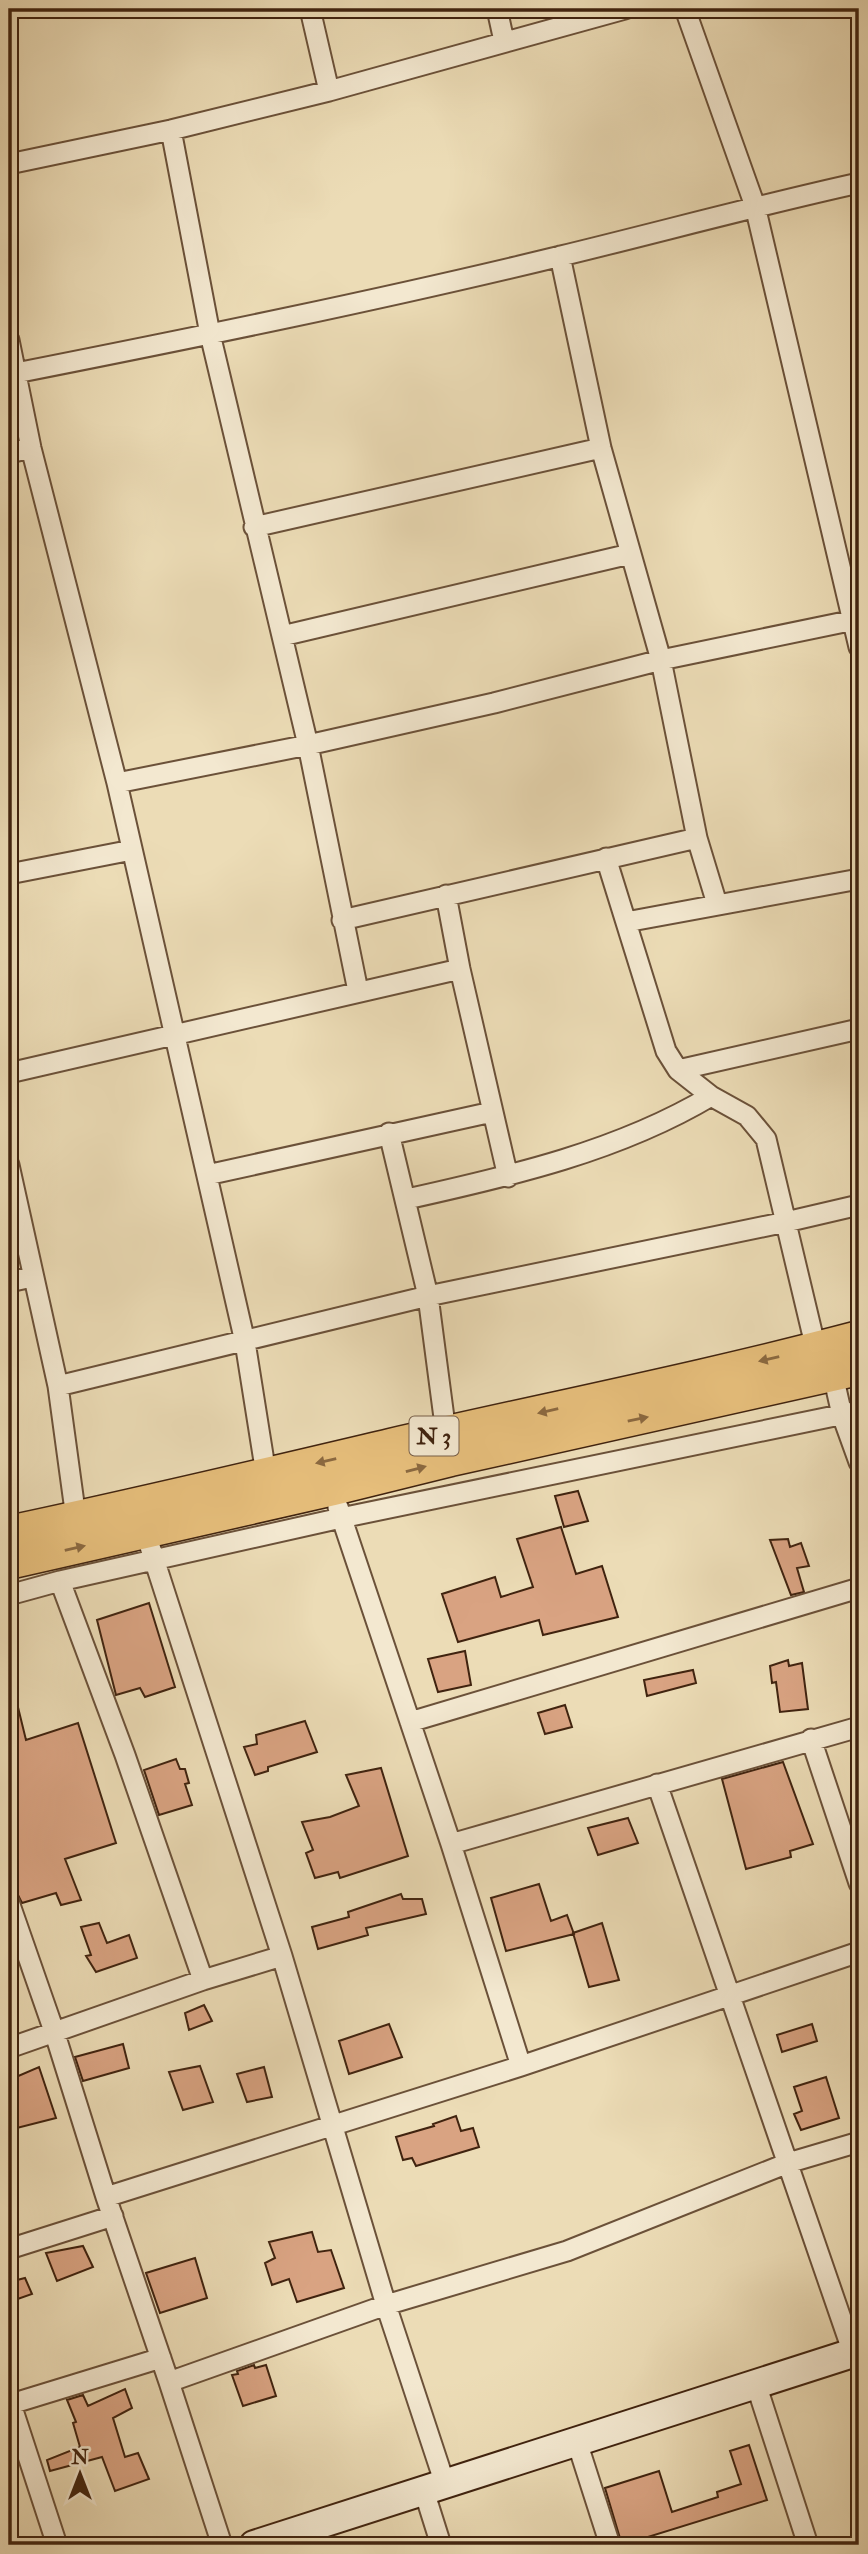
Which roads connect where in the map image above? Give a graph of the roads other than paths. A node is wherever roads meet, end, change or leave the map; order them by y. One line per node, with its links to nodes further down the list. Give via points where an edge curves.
1 (310, 9): 6 (street)
2 (497, 9): 5 (street)
3 (625, 9): 5 (street)
4 (685, 9): 10 (street)
5 (505, 41): 6 (street)
6 (329, 91): 7 (street)
7 (171, 130): 8 (street); 12 (street)
8 (9, 164)
9 (859, 183): 10 (street)
10 (755, 206): 11 (street); 20 (street)
11 (559, 256): 12 (street); 16 (street)
12 (211, 334): 14 (street); 18 (street)
13 (9, 340): 14 (street)
14 (16, 373): 15 (street)
15 (31, 448): 17 (street); 25 (street)
16 (601, 448): 18 (street); 19 (street)
17 (9, 453)
18 (254, 527): 21 (street)
19 (630, 554): 21 (street); 23 (street)
20 (856, 620): 22 (street); 23 (street)
21 (282, 636): 24 (street)
22 (859, 647)
23 (661, 660): 24 (street); 26 (street)
24 (308, 745): 25 (street); 33 (street)
25 (117, 783): 27 (street)
26 (697, 838): 28 (street); 32 (street)
27 (132, 850): 29 (street); 38 (street)
28 (606, 858): 31 (street); 34 (street)
29 (9, 874)
30 (859, 879): 32 (street)
31 (446, 895): 33 (street); 35 (street)
32 (717, 904): 34 (street)
33 (342, 920): 36 (street)
34 (626, 922): 39 (street, via 666,1051)
35 (460, 969): 36 (street); 42 (street)
36 (358, 991): 38 (street)
37 (859, 1029): 39 (street)
38 (174, 1034): 40 (street); 45 (street)
39 (678, 1070): 41 (street)
40 (9, 1073)
41 (712, 1096): 46 (street, via 672,1120); 49 (street, via 747,1116 766,1139)
42 (492, 1112): 43 (street); 46 (street)
43 (389, 1133): 45 (street); 47 (street)
44 (9, 1165): 50 (street)
45 (207, 1175): 54 (street)
46 (508, 1177): 47 (street)
47 (407, 1199): 52 (street)
48 (859, 1205): 49 (street)
49 (786, 1222): 52 (street); 55 (street)
50 (32, 1277): 51 (street); 57 (street)
51 (9, 1282)
52 (428, 1296): 54 (street); 59 (street)
53 (859, 1337): 55 (main road, N 3)
54 (245, 1342): 57 (street); 61 (street)
55 (816, 1349): 59 (main road, N 3, one-way to 59)
56 (846, 1372): 58 (street); 62 (main road, N 3, one-way to 56, via 451,1460)
57 (58, 1386): 63 (street)
58 (851, 1413): 60 (street); 62 (street)
59 (446, 1433): 61 (main road, N 3, one-way to 61)
60 (859, 1462)
61 (266, 1474): 63 (main road, N 3)
62 (337, 1504): 65 (main road, N 3); 70 (street)
63 (76, 1518): 64 (main road, N 3)
64 (9, 1532)
65 (149, 1546): 66 (main road, N 3, one-way to 65); 67 (street); 78 (street)
66 (9, 1563)
67 (60, 1581): 69 (street); 79 (street)
68 (859, 1588): 70 (street)
69 (9, 1595)
70 (410, 1722): 74 (street)
71 (859, 1727): 72 (street)
72 (811, 1739): 73 (street); 75 (street)
73 (657, 1784): 74 (street); 80 (street)
74 (451, 1844): 83 (street)
75 (859, 1883)
76 (9, 1902): 81 (street)
77 (859, 1952): 80 (street)
78 (282, 1956): 79 (street); 84 (street)
79 (203, 1980): 81 (street)
80 (732, 1997): 83 (street); 86 (street)
81 (55, 2034): 82 (street); 87 (street)
82 (9, 2048)
83 (522, 2066): 84 (street)
84 (331, 2128): 87 (street); 90 (street)
85 (859, 2142): 86 (street)
86 (788, 2162): 90 (street, via 567,2250); 91 (street)
87 (106, 2197): 88 (street)
88 (113, 2216): 89 (street); 92 (street)
89 (9, 2249)
90 (386, 2305): 93 (street); 97 (street)
91 (856, 2352): 94 (street)
92 (161, 2358): 93 (street); 95 (street)
93 (169, 2382): 99 (street)
94 (756, 2384): 96 (street); 103 (street)
95 (10, 2401): 98 (street)
96 (577, 2442): 97 (street); 102 (street)
97 (435, 2488): 100 (street); 101 (street)
98 (57, 2545)
99 (222, 2545)
100 (258, 2545)
101 (441, 2545)
102 (610, 2545)
103 (808, 2545)

